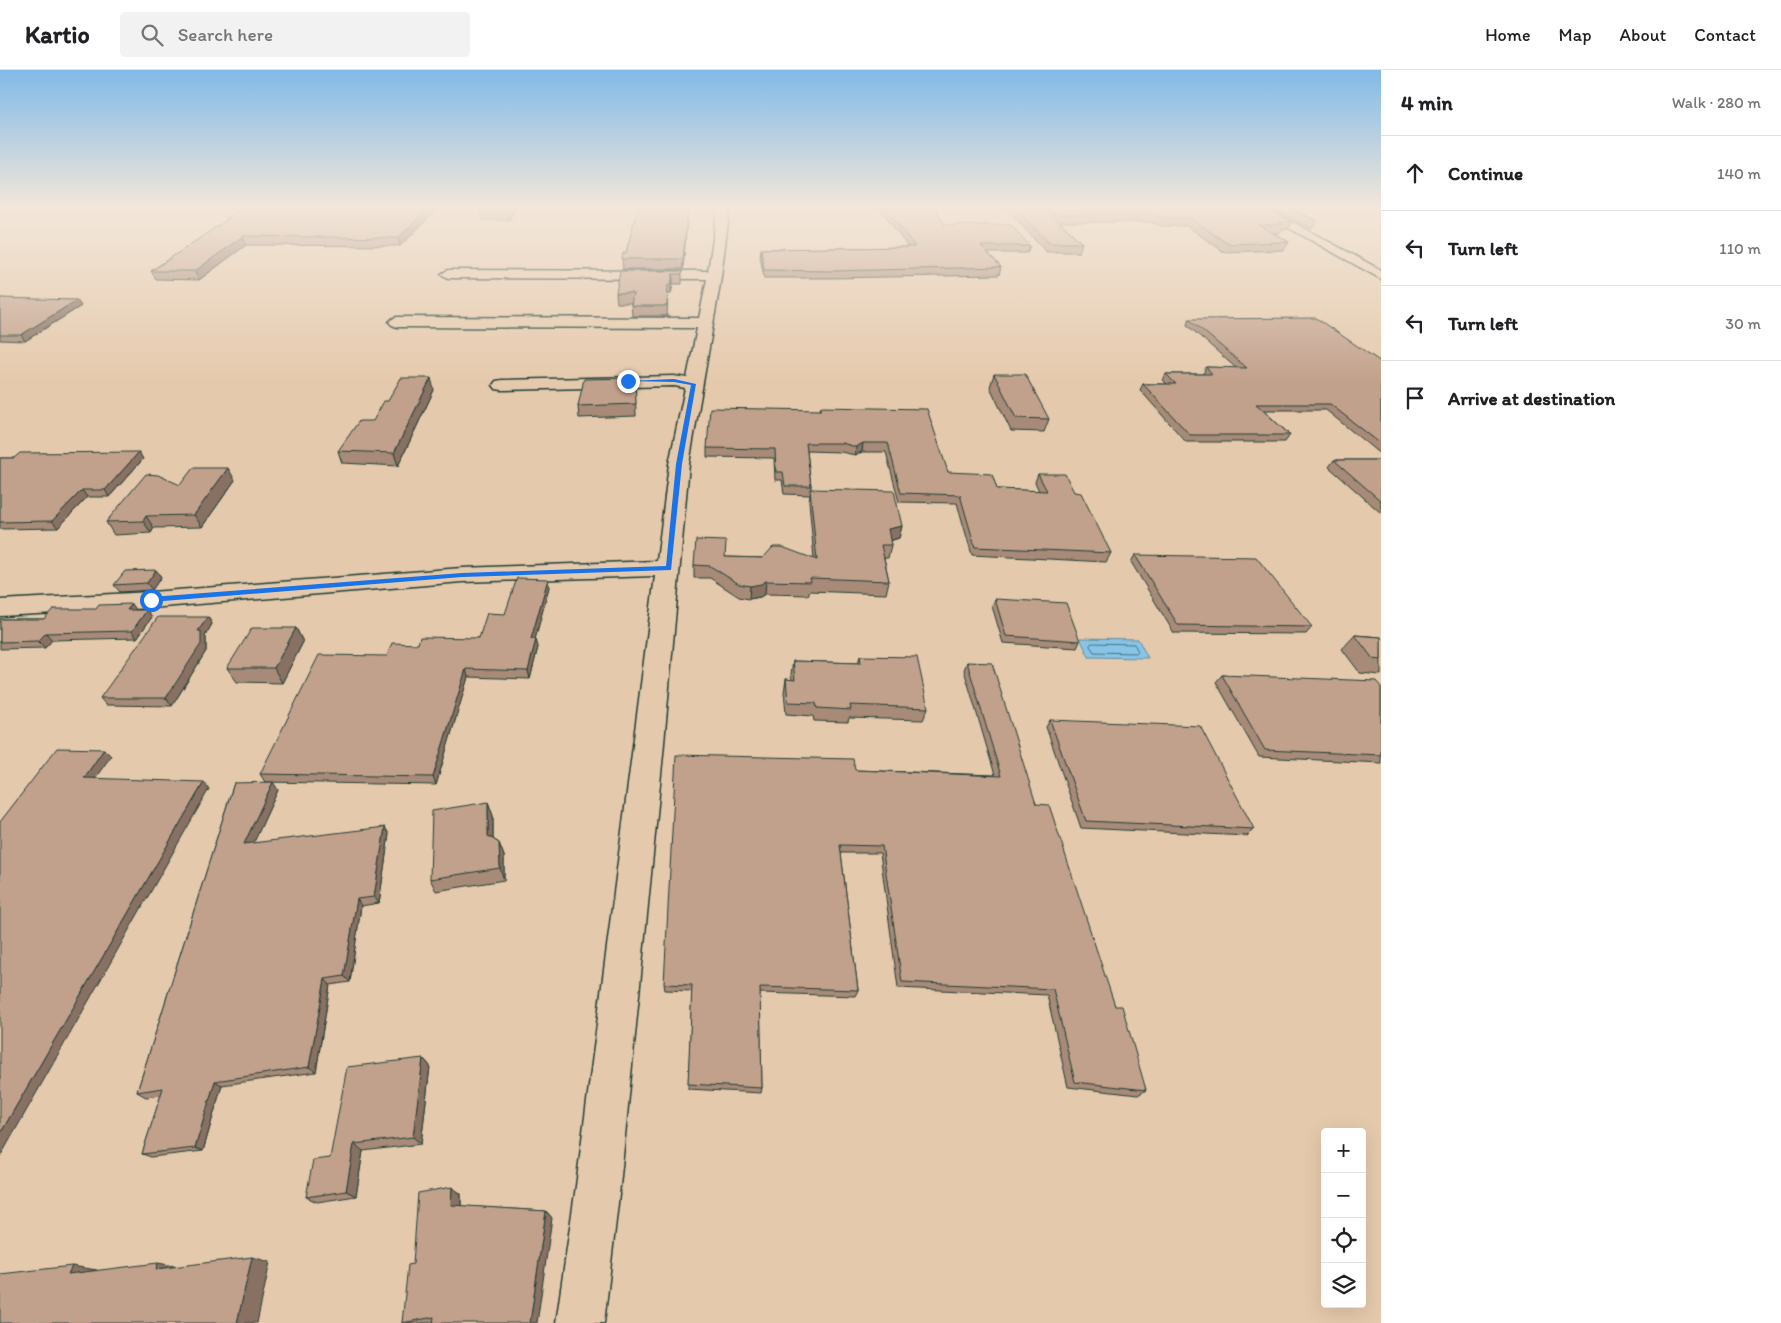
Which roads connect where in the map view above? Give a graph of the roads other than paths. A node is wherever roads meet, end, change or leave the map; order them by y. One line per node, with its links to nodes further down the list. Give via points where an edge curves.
1 (715, 265): 4 (street)
2 (1364, 265): 5 (street)
3 (448, 274): 4 (street)
4 (714, 275): 7 (street)
5 (1381, 275)
6 (397, 322): 7 (street)
7 (706, 322): 8 (street)
8 (694, 384): 9 (street, via 674,381); 10 (street, via 679,464)
9 (502, 385)
10 (669, 568): 11 (street, via 462,575 151,600); 12 (street)
11 (0, 608)
12 (580, 1323)

